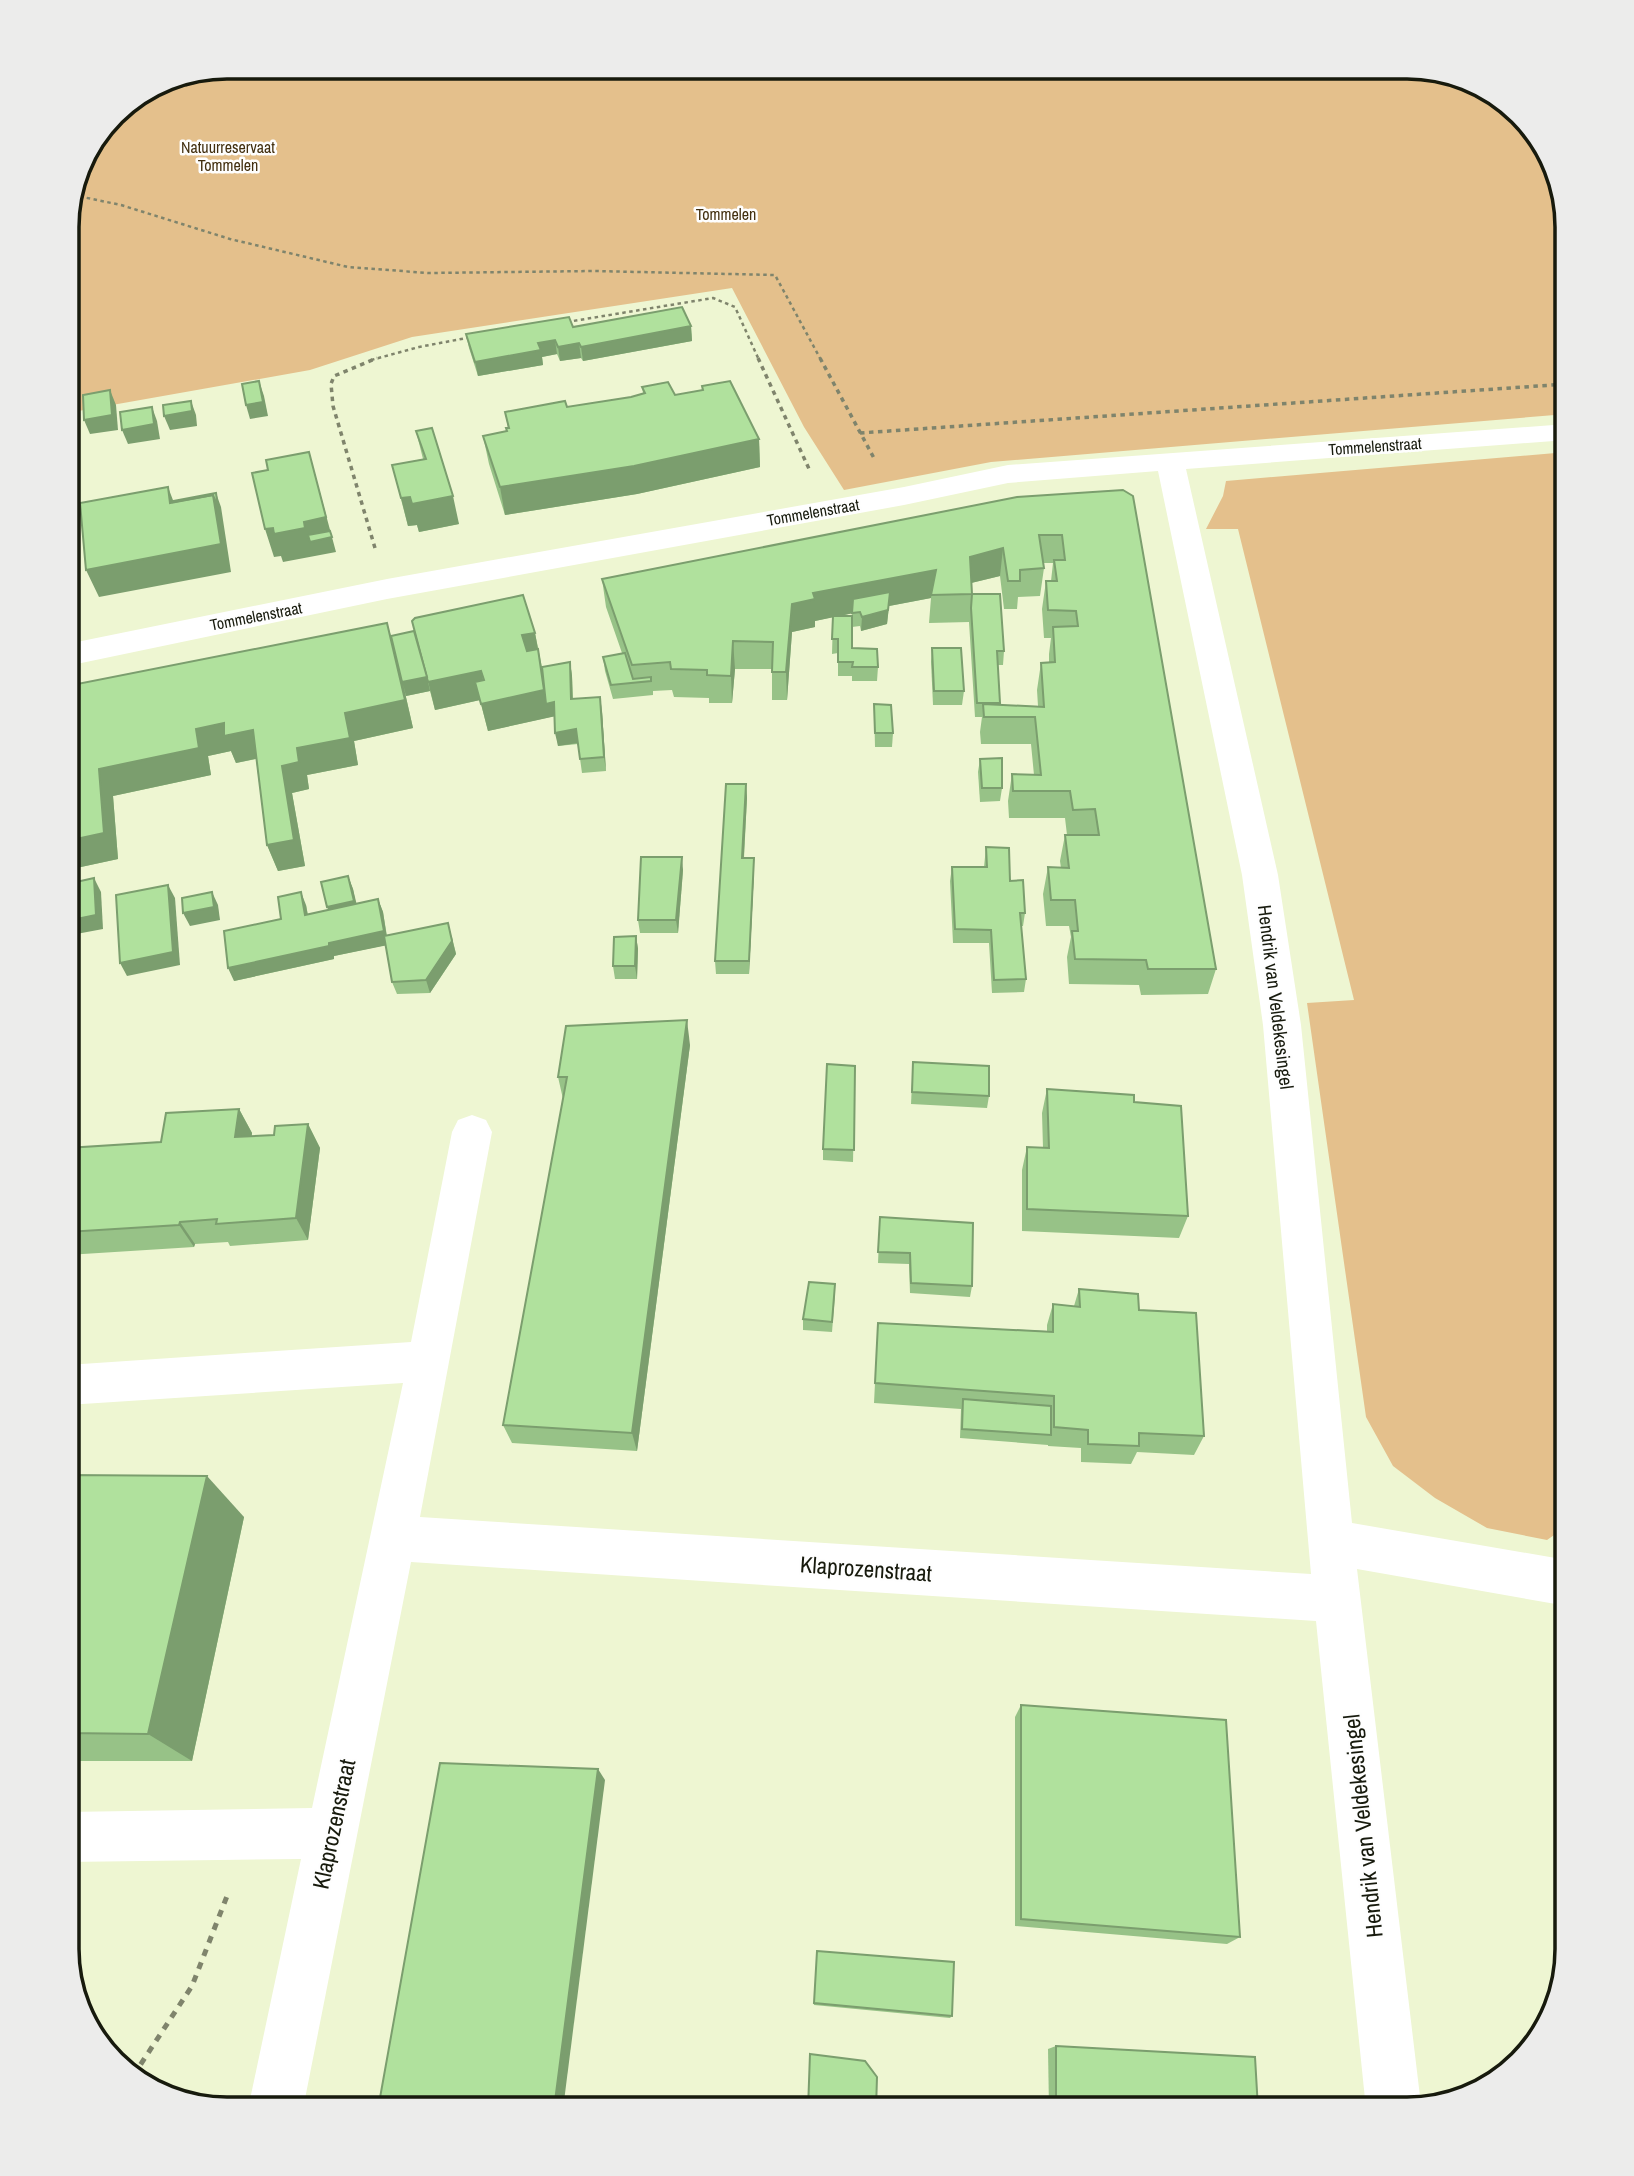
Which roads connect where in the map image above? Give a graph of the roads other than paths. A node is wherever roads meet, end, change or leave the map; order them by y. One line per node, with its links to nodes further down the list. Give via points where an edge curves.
1 (1555, 433): 2 (street, Tommelenstraat)
2 (1170, 461): 3 (street, Tommelenstraat, via 1008,474 387,589); 8 (street, Hendrik van Veldekesingel, via 1260,875 1282,1026)
3 (79, 653)
4 (472, 1132): 5 (street, Klaprozenstraat)
5 (429, 1361): 6 (street); 7 (street, Klaprozenstraat)
6 (79, 1384)
7 (393, 1538): 10 (street, Klaprozenstraat); 11 (street, Klaprozenstraat)
8 (1331, 1542): 9 (street); 10 (street, Hendrik van Veldekesingel)
9 (1555, 1581)
10 (1339, 1599): 14 (street, Hendrik van Veldekesingel)
11 (332, 1833): 12 (street); 13 (street, Klaprozenstraat)
12 (79, 1837)
13 (277, 2097)
14 (1393, 2097)

